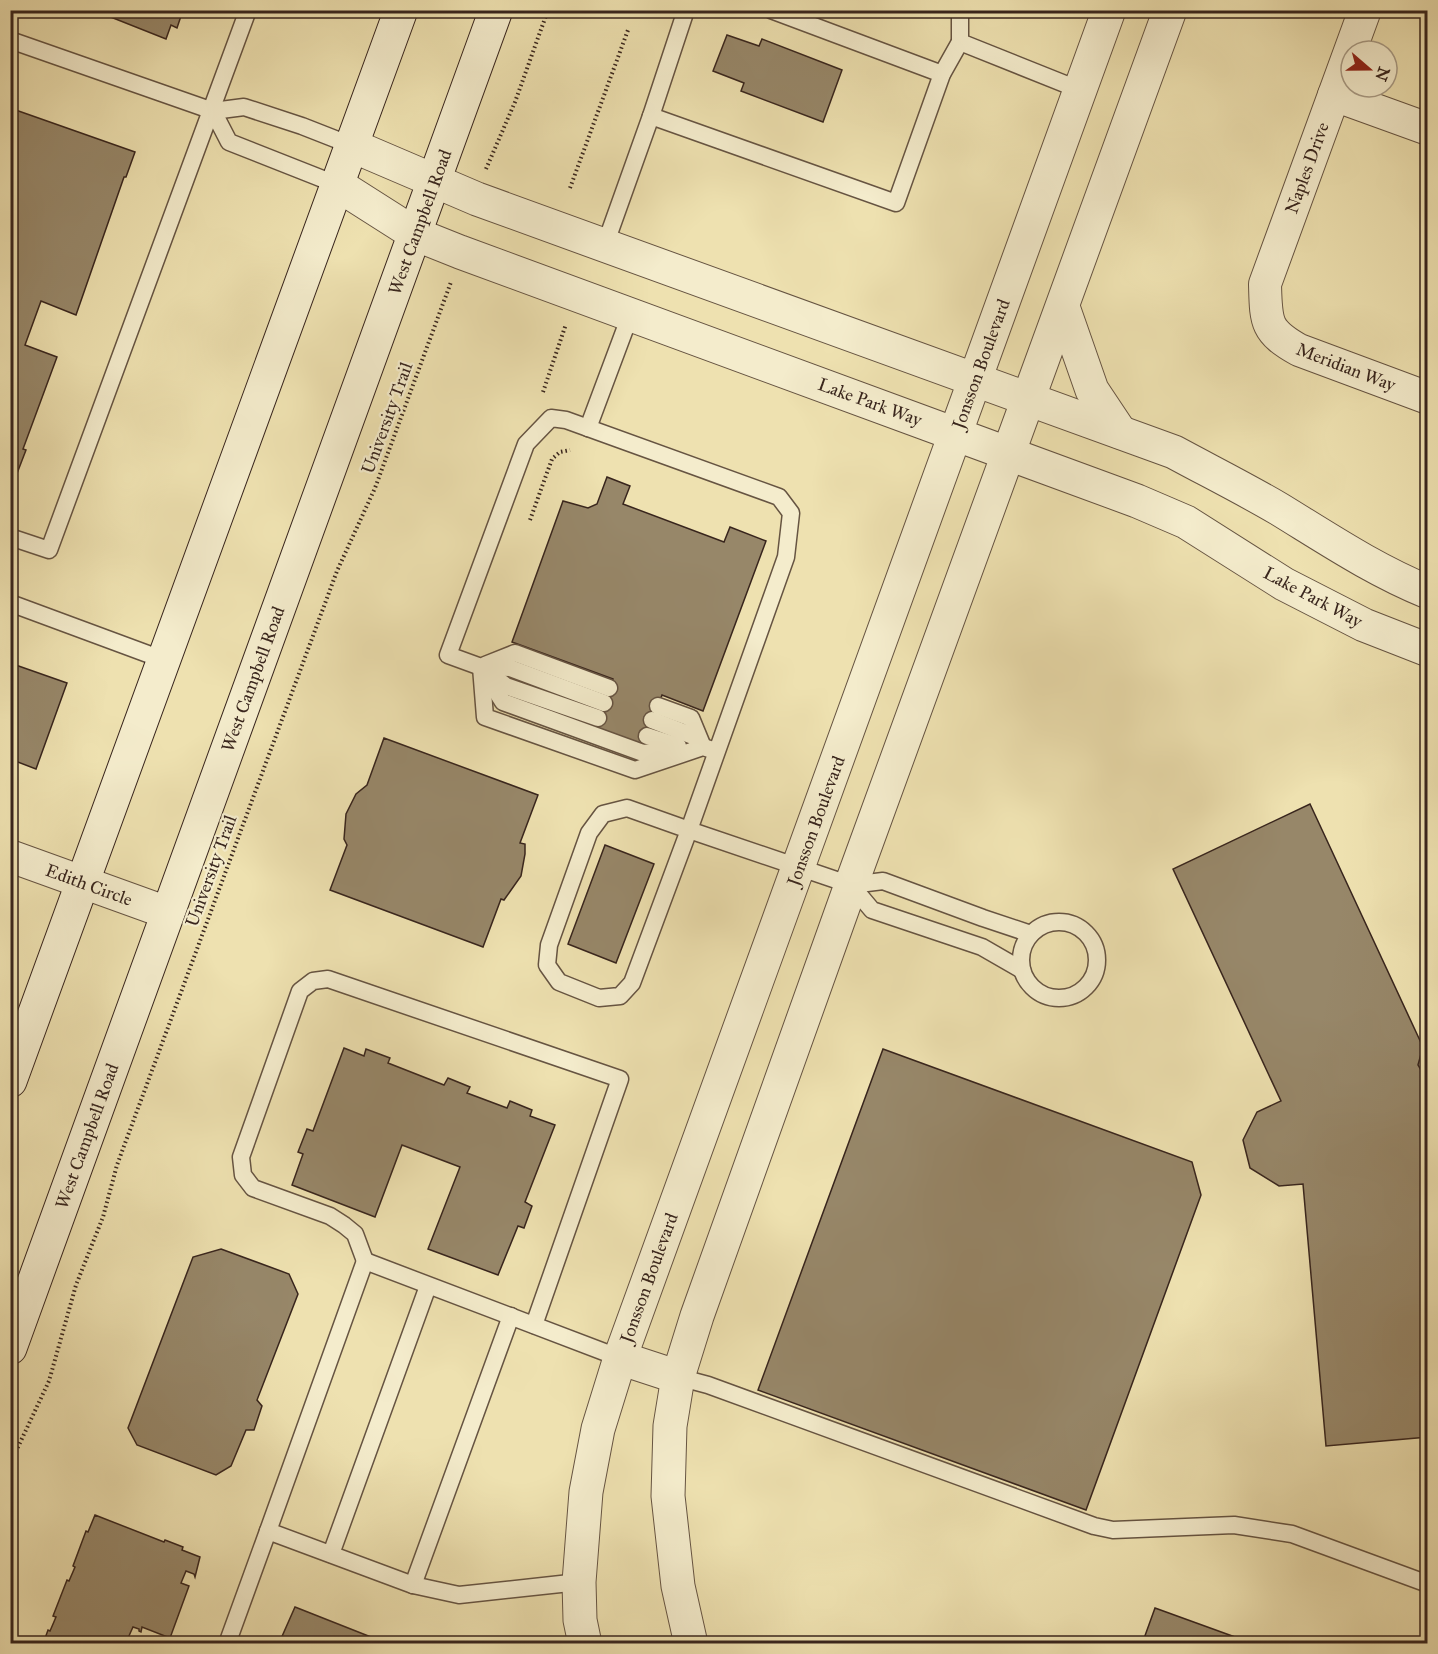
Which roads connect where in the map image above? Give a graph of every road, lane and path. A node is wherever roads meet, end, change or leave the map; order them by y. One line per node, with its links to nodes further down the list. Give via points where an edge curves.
1 (248, 10): 17 (lane)
2 (401, 10): 20 (street)
3 (496, 10): 22 (street, West Campbell Road)
4 (548, 10): 21 (path)
5 (686, 10): 18 (lane)
6 (771, 10): 14 (lane)
7 (960, 10): 13 (lane)
8 (1109, 10): 15 (street, Jonsson Boulevard)
9 (1170, 10): 28 (street)
10 (1365, 10): 16 (street, Naples Drive)
11 (628, 30): 24 (path)
12 (10, 40): 17 (lane)
13 (960, 42): 14 (lane); 15 (lane)
14 (942, 74): 18 (lane, via 896,203)
15 (1080, 90): 32 (street, Jonsson Boulevard)
16 (1334, 95): 19 (street); 31 (street, Naples Drive, via 1265,284 1265,313)
17 (213, 111): 20 (lane, via 244,107); 23 (lane, via 229,142); 42 (lane, via 49,550)
18 (651, 116): 26 (lane)
19 (1428, 129)
20 (352, 146): 22 (street); 23 (street)
21 (488, 164)
22 (435, 182): 25 (street, West Campbell Road); 26 (street)
23 (338, 185): 25 (street, Lake Park Way); 46 (street)
24 (570, 188)
25 (415, 234): 29 (street, Lake Park Way); 54 (street, West Campbell Road)
26 (605, 245): 32 (street)
27 (448, 291): 65 (path, University Trail, via 375,488 337,571 117,1166 103,1217 76,1285 49,1381)
28 (1064, 307): 35 (street); 37 (street, via 1092,390)
29 (631, 313): 36 (lane); 38 (street, Lake Park Way)
30 (567, 320): 33 (path)
31 (1270, 327): 34 (street, Meridian Way, via 1279,339 1299,350)
32 (975, 381): 35 (street); 38 (street, Jonsson Boulevard)
33 (543, 392)
34 (1428, 398)
35 (1029, 400): 37 (street); 40 (street)
36 (588, 428): 47 (lane, via 550,418 526,444 448,655); 48 (lane, via 779,497 791,513 786,557)
37 (1120, 432): 43 (street, via 1174,452 1348,553)
38 (955, 433): 40 (street, Lake Park Way); 51 (street, Jonsson Boulevard)
39 (577, 450): 41 (path, via 564,451 552,459)
40 (1010, 453): 45 (street, Lake Park Way, via 1186,522 1284,584 1364,625); 53 (street)
41 (530, 520)
42 (10, 537)
43 (1428, 592)
44 (10, 603): 46 (lane)
45 (1428, 650)
46 (164, 660): 52 (street)
47 (481, 667): 47 (lane, via 515,653 603,703 506,686); 48 (lane, via 503,702 643,753); 48 (lane, via 485,717 635,770)
48 (710, 749): 48 (lane, via 690,718 652,721 674,746); 49 (lane)
49 (689, 831): 49 (lane, via 627,808 603,814 589,833 549,945 547,965 559,982 600,998 620,996 632,983); 51 (lane)
50 (10, 856): 52 (street, Edith Circle)
51 (799, 868): 53 (lane); 63 (street, Jonsson Boulevard)
52 (83, 882): 54 (street, Edith Circle); 57 (street)
53 (851, 885): 55 (lane, via 883,881); 56 (lane, via 872,910 982,947); 64 (street)
54 (168, 913): 62 (street, West Campbell Road)
55 (1031, 934): 56 (lane, via 1024,945); 56 (lane, via 1055,922 1080,928 1096,950 1094,976 1076,995 1063,999 1037,992)
56 (1022, 970)
57 (10, 1081)
58 (366, 1261): 59 (lane); 61 (lane, via 355,1234 344,1225 330,1216 253,1188 243,1175 241,1157 300,991 313,981 328,979 620,1079); 66 (lane)
59 (428, 1286): 60 (lane); 67 (lane)
60 (511, 1316): 61 (lane); 70 (lane)
61 (534, 1325): 63 (lane)
62 (10, 1348)
63 (620, 1358): 64 (street); 68 (street, Jonsson Boulevard, via 598,1429 586,1492)
64 (678, 1377): 69 (lane, via 1094,1526 1113,1530 1234,1525 1292,1534); 73 (street, via 670,1426 669,1496 678,1586)
65 (10, 1464)
66 (268, 1531): 67 (lane); 71 (lane)
67 (331, 1554): 70 (lane)
68 (579, 1582): 70 (lane, via 459,1595); 72 (street, Jonsson Boulevard)
69 (1428, 1584)
70 (413, 1585)
71 (227, 1644)
72 (585, 1644)
73 (691, 1644)

